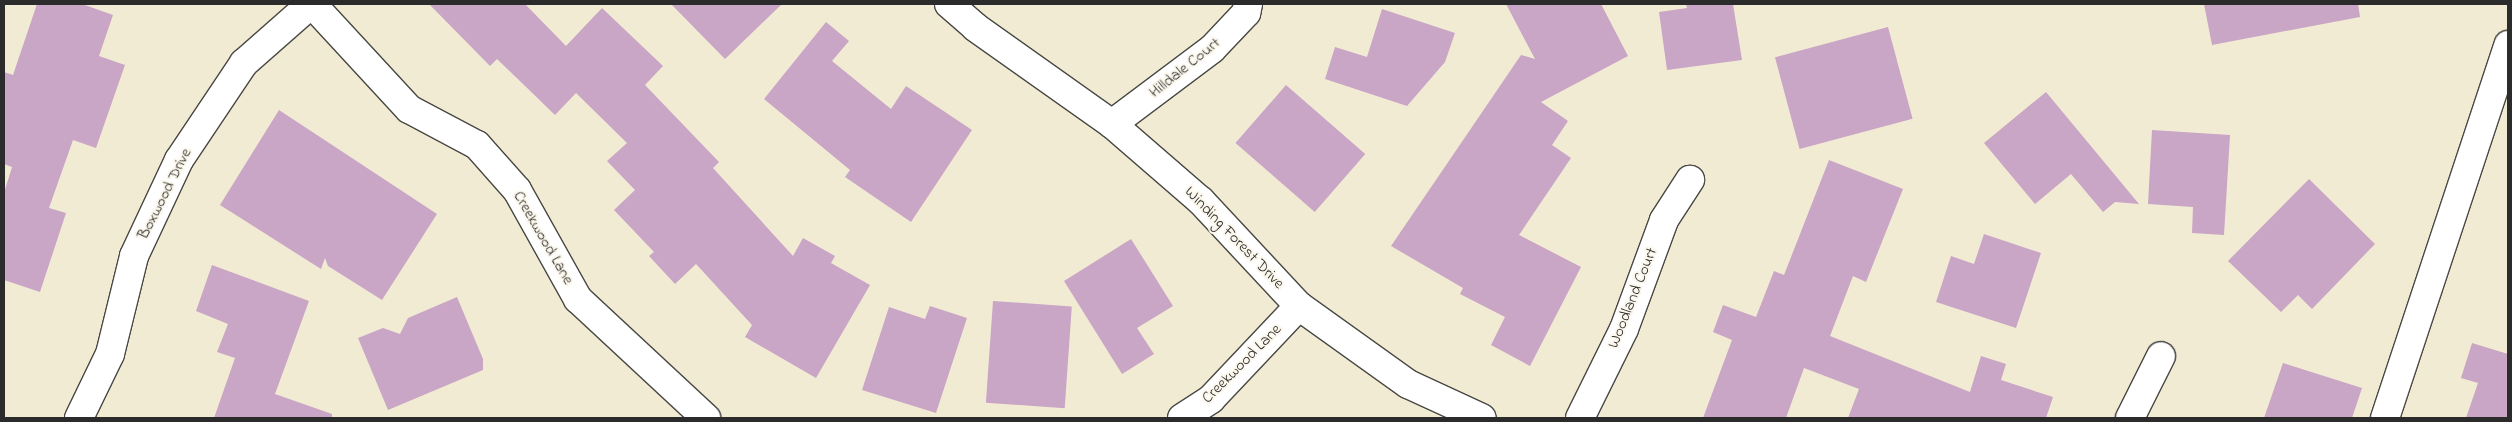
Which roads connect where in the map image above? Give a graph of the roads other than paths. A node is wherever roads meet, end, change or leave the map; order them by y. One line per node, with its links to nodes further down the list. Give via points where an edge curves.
1 (311, 4): 9 (street, Boxwood Drive, via 244,63 179,160 134,256 110,354); 10 (street, Creekwood Lane, via 409,109 477,145 518,190 578,299)
2 (949, 4): 5 (street, Winding Forest Drive, via 975,27)
3 (1248, 4): 5 (street, Hilldale Court, via 1246,13 1212,49)
4 (2508, 45): 15 (street)
5 (1112, 124): 7 (street, Winding Forest Drive, via 1201,201)
6 (1690, 180): 13 (street, Woodland Court, via 1664,220 1624,329)
7 (1299, 306): 11 (street, Creekwood Lane, via 1211,399); 12 (street, Winding Forest Drive, via 1408,384)
8 (2161, 356): 14 (street)
9 (79, 418)
10 (706, 418)
11 (1182, 418)
12 (1482, 418)
13 (1580, 418)
14 (2130, 418)
15 (2385, 418)

